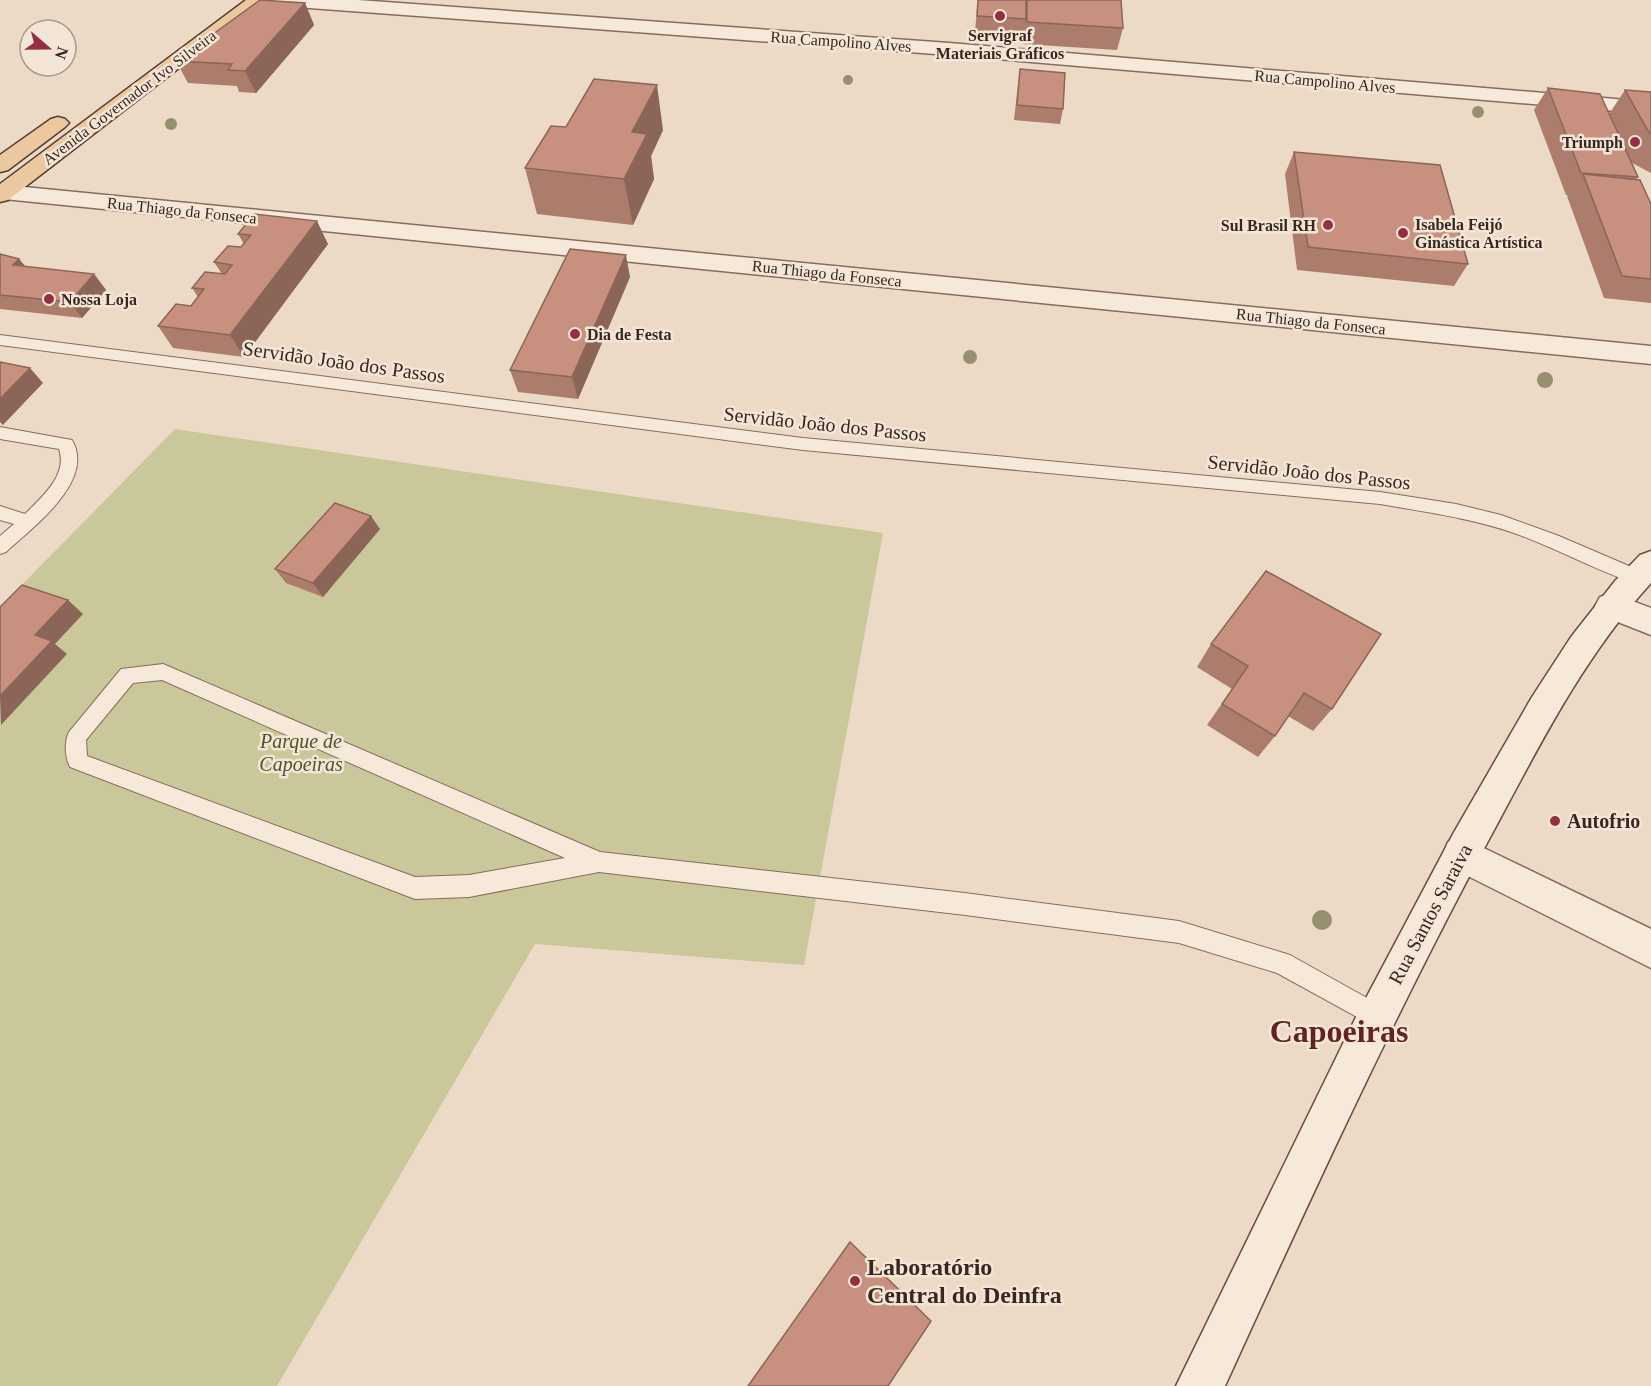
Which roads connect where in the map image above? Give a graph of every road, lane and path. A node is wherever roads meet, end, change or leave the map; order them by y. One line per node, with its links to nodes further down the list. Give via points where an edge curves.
1 (230, 0): 4 (main road, Avenida Governador Ivo Silveira)
2 (258, 0): 8 (main road, Avenida Governador Ivo Silveira)
3 (282, 0): 5 (street, Rua Campolino Alves)
4 (150, 57)
5 (1651, 108)
6 (72, 113): 7 (main road, Avenida Governador Ivo Silveira)
7 (0, 165)
8 (2, 193): 10 (street, Rua Thiago da Fonseca)
9 (0, 340): 15 (lane, Servidão João dos Passos, via 803,444 1380,498 1500,521)
10 (1651, 355)
11 (0, 433): 13 (lane, via 66,444 70,457 61,487)
12 (0, 513): 13 (lane)
13 (27, 521): 14 (lane)
14 (0, 547)
15 (1644, 570): 16 (street, Rua Santos Saraiva)
16 (1611, 606): 17 (street); 18 (street, Rua Santos Saraiva, via 1546,704)
17 (1651, 622)
18 (1461, 854): 20 (street); 21 (street, Rua Santos Saraiva)
19 (599, 862): 19 (lane, via 163,672 128,675 76,738 77,761 415,888 469,886); 21 (lane, via 965,903 1179,933 1282,963)
20 (1651, 949)
21 (1377, 1016): 22 (street, Rua Santos Saraiva)
22 (1203, 1385)

